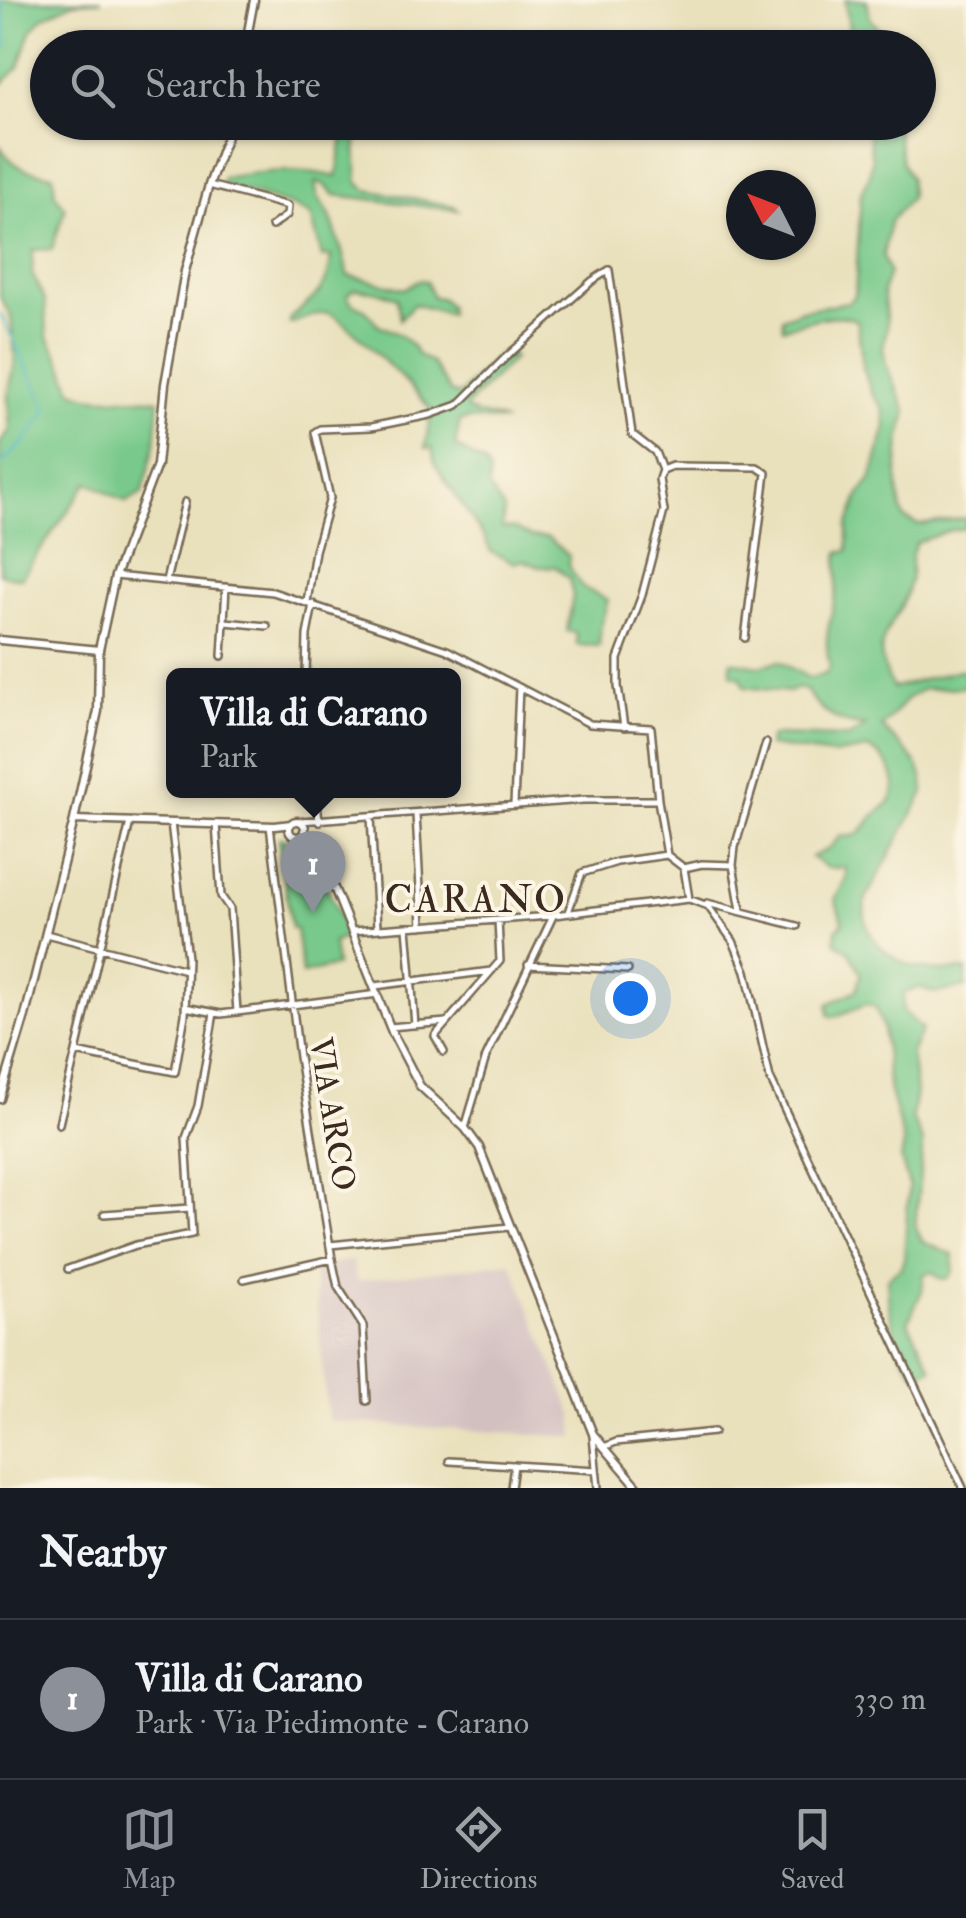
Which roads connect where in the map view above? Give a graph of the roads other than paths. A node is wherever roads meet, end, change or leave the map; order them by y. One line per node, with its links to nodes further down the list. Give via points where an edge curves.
1 (254, 0): 2 (street)
2 (248, 30)
3 (225, 140): 4 (street)
4 (209, 185): 5 (street, via 288,206); 8 (street, via 185,271 157,465)
5 (272, 226)
6 (662, 470): 11 (street, via 655,452 630,429 609,270 450,409 315,432 330,498); 14 (street, via 757,467 766,473); 20 (street, via 664,511 618,659)
7 (186, 502): 9 (street)
8 (115, 576): 9 (street); 16 (street)
9 (166, 581): 10 (street)
10 (226, 587): 11 (street); 12 (street)
11 (310, 603): 18 (street); 19 (street, via 447,650)
12 (224, 622): 13 (street); 17 (street)
13 (267, 626)
14 (744, 638)
15 (0, 640): 16 (street)
16 (99, 650): 27 (street, via 98,711)
17 (222, 656)
18 (306, 668)
19 (519, 687): 20 (street, via 590,724); 24 (street)
20 (624, 727): 23 (street, via 651,728)
21 (766, 742): 35 (street)
22 (316, 798): 29 (street)
23 (658, 800): 24 (street); 34 (street)
24 (514, 806): 25 (street)
25 (416, 813): 26 (street); 43 (street)
26 (371, 816): 29 (street); 46 (street)
27 (74, 820): 28 (street); 48 (street)
28 (130, 822): 30 (street); 49 (street)
29 (318, 822): 33 (street)
30 (170, 823): 31 (street); 51 (street)
31 (216, 824): 32 (street); 58 (street)
32 (273, 826): 33 (street); 56 (street, VIA ARCO)
33 (298, 828): 47 (street)
34 (667, 855): 36 (street); 40 (street, via 582,873)
35 (733, 865): 36 (street); 39 (street)
36 (684, 868): 37 (street)
37 (690, 899): 38 (street); 40 (street)
38 (700, 901): 39 (street); 85 (street, via 733,941 770,1078)
39 (741, 910): 44 (street)
40 (568, 912): 41 (street)
41 (554, 914): 42 (street); 50 (street)
42 (498, 920): 43 (street); 52 (street, via 502,952)
43 (422, 926): 45 (street)
44 (797, 926)
45 (407, 927): 46 (street); 54 (street)
46 (377, 929): 47 (street)
47 (352, 931): 55 (street)
48 (46, 934): 49 (street); 65 (street)
49 (100, 947): 51 (street); 63 (street)
50 (528, 965): 53 (street); 67 (street, via 486,1056)
51 (186, 970): 57 (street)
52 (492, 970): 54 (street); 60 (street)
53 (628, 970)
54 (412, 981): 55 (street); 61 (street)
55 (376, 990): 56 (street); 62 (street)
56 (294, 1004): 58 (street); 71 (street, VIA ARCO)
57 (185, 1007): 59 (street); 63 (street, via 175,1072)
58 (237, 1012): 59 (street)
59 (214, 1013): 68 (street, via 186,1138)
60 (446, 1022): 61 (street); 64 (street, via 435,1036)
61 (415, 1025): 62 (street)
62 (390, 1028): 67 (street, via 420,1086)
63 (76, 1052): 66 (street)
64 (444, 1052)
65 (0, 1099)
66 (59, 1124)
67 (465, 1128): 70 (street, via 480,1148)
68 (190, 1208): 69 (street); 73 (street, via 192,1234)
69 (104, 1214)
70 (510, 1227): 71 (street); 77 (street)
71 (330, 1246): 72 (street, VIA ARCO)
72 (332, 1260): 74 (street); 75 (street, VIA ARCO, via 338,1287 363,1326)
73 (68, 1269)
74 (244, 1279)
75 (368, 1401)
76 (714, 1432): 78 (street)
77 (592, 1434): 78 (street); 81 (street)
78 (604, 1448): 84 (street)
79 (449, 1461): 80 (street)
80 (514, 1465): 81 (street); 82 (street)
81 (596, 1470): 83 (street)
82 (511, 1488)
83 (598, 1488)
84 (639, 1488)
85 (963, 1488)

